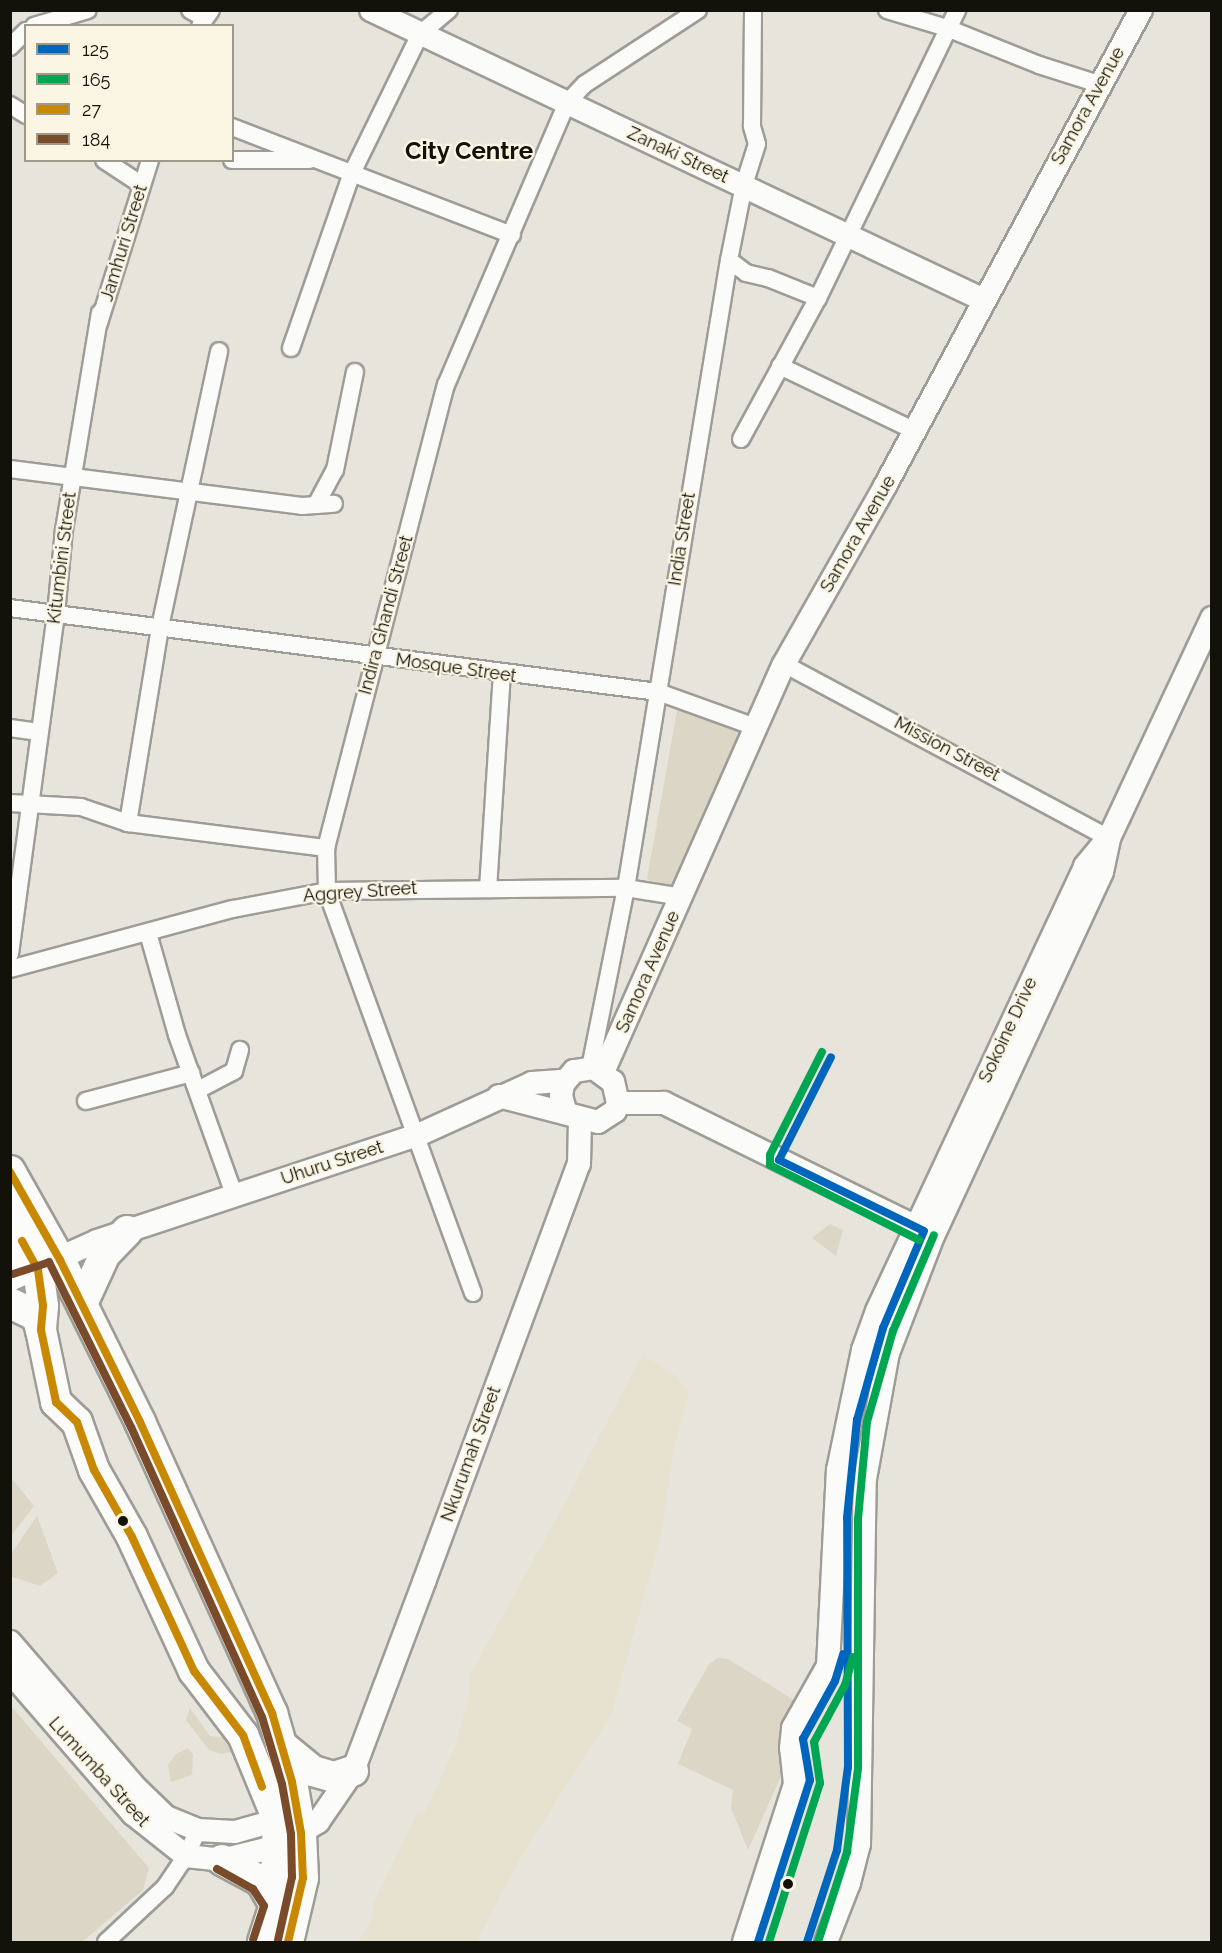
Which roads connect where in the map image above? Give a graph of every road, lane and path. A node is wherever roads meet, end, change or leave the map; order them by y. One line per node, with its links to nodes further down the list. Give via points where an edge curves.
1 (88, 10): 9 (street)
2 (371, 10): 12 (main road, Zanaki Street)
3 (449, 10): 12 (street)
4 (698, 10): 15 (street, via 585,84)
5 (753, 10): 25 (street, India Street, via 752,126 757,144)
6 (887, 10): 10 (street)
7 (957, 10): 10 (street)
8 (1141, 10): 14 (main road, Samora Avenue)
9 (41, 24)
10 (947, 28): 14 (street); 27 (street)
11 (24, 31): 13 (street)
12 (420, 33): 15 (main road, Zanaki Street); 23 (street)
13 (10, 47)
14 (1099, 84): 30 (main road, Samora Avenue)
15 (567, 103): 25 (main road, Zanaki Street); 26 (street, Indira Ghandi Street)
16 (10, 105): 17 (street)
17 (24, 114)
18 (234, 128): 20 (street)
19 (234, 160): 20 (street)
20 (319, 160): 23 (street)
21 (107, 162): 24 (street)
22 (149, 162): 24 (street, Jamhuri Street)
23 (352, 173): 26 (street); 32 (street)
24 (142, 185): 31 (street, Jamhuri Street)
25 (744, 185): 27 (main road, Zanaki Street); 28 (street, India Street)
26 (512, 235): 47 (street, Indira Ghandi Street, via 446,385)
27 (845, 237): 29 (street); 30 (main road, Zanaki Street)
28 (729, 260): 29 (street, via 746,273); 50 (street, India Street)
29 (818, 298): 34 (street)
30 (984, 300): 36 (main road, Samora Avenue)
31 (99, 319): 39 (street, Kitumbini Street)
32 (291, 348)
33 (219, 351): 40 (street)
34 (780, 366): 36 (street); 37 (street)
35 (355, 372): 42 (street, via 335,470)
36 (915, 431): 48 (main road, Samora Avenue)
37 (741, 439)
38 (10, 469): 39 (street)
39 (72, 479): 40 (street); 44 (street, Kitumbini Street)
40 (189, 490): 42 (street); 46 (street)
41 (334, 504): 42 (street)
42 (316, 505)
43 (10, 608): 44 (street, Mosque Street)
44 (56, 615): 46 (street, Mosque Street); 53 (street, Kitumbini Street)
45 (1212, 618): 57 (main road, Sokoine Drive)
46 (160, 627): 47 (street, Mosque Street); 56 (street)
47 (374, 657): 49 (street, Mosque Street); 58 (street, Indira Ghandi Street)
48 (784, 664): 51 (main road, Samora Avenue); 57 (street, Mission Street)
49 (502, 674): 50 (street, Mosque Street); 60 (street)
50 (658, 692): 51 (street, Mosque Street); 59 (street, India Street)
51 (755, 726): 62 (main road, Samora Avenue)
52 (10, 728): 53 (street)
53 (39, 732): 55 (street, Kitumbini Street)
54 (10, 802): 55 (street)
55 (31, 804): 56 (street, via 81,807); 64 (street, Kitumbini Street)
56 (128, 823): 58 (street)
57 (1109, 838): 80 (main road, Sokoine Drive, via 1085,866)
58 (326, 848): 61 (street, Indira Ghandi Street)
59 (626, 888): 60 (street, Aggrey Street); 62 (street, Aggrey Street); 67 (street, India Street)
60 (488, 889): 61 (street, Aggrey Street)
61 (327, 891): 63 (street, Aggrey Street, via 233,909); 75 (street, Indira Ghandi Street)
62 (682, 897): 67 (main road, Samora Avenue)
63 (148, 933): 65 (street, Aggrey Street); 68 (street)
64 (10, 954)
65 (10, 969)
66 (240, 1050): 70 (street, via 234,1071)
67 (596, 1070): 69 (main road, via 574,1071); 73 (main road, via 613,1082)
68 (191, 1073): 70 (street); 72 (street)
69 (564, 1081): 71 (main road, Uhuru Street, via 532,1083); 74 (main road, via 561,1096)
70 (198, 1090): 77 (street)
71 (499, 1096): 74 (main road); 75 (main road, Uhuru Street)
72 (86, 1101)
73 (618, 1103): 74 (main road, via 615,1111); 80 (main road, via 664,1103)
74 (581, 1118): 88 (main road, Nkurumah Street, via 579,1164)
75 (418, 1135): 77 (main road, Uhuru Street); 82 (street, Indira Ghandi Street)
76 (10, 1171): 81 (highway)
77 (234, 1194): 79 (main road, Uhuru Street)
78 (10, 1220): 81 (highway)
79 (127, 1231): 81 (main road, Uhuru Street); 84 (highway, via 105,1254)
80 (924, 1231): 97 (main road, via 877,1311 853,1385 833,1520 828,1666 793,1728 790,1748 795,1784); 98 (main road, via 888,1353 871,1429 860,1607 859,1844)
81 (34, 1263): 84 (highway); 85 (highway, via 43,1306)
82 (473, 1293)
83 (10, 1303): 85 (highway, via 37,1316)
84 (82, 1304): 87 (highway, via 272,1713)
85 (41, 1330): 89 (highway, via 56,1402 77,1422 94,1470 132,1536 194,1671 243,1736)
86 (14, 1659): 90 (main road, Lumumba Street, via 151,1804 166,1817); 91 (main road, Lumumba Street, via 125,1805)
87 (281, 1745): 88 (highway, via 313,1771); 89 (highway)
88 (348, 1777): 89 (main road, Nkurumah Street, via 318,1822)
89 (289, 1828): 90 (main road, Lumumba Street); 92 (main road); 93 (highway); 96 (highway, via 303,1878)
90 (198, 1830): 91 (street)
91 (186, 1856): 92 (main road); 94 (street, via 165,1887)
92 (222, 1860): 93 (highway, via 261,1881)
93 (275, 1905): 95 (highway)
94 (106, 1942)
95 (263, 1942)
96 (288, 1942)
97 (744, 1942)
98 (826, 1942)

